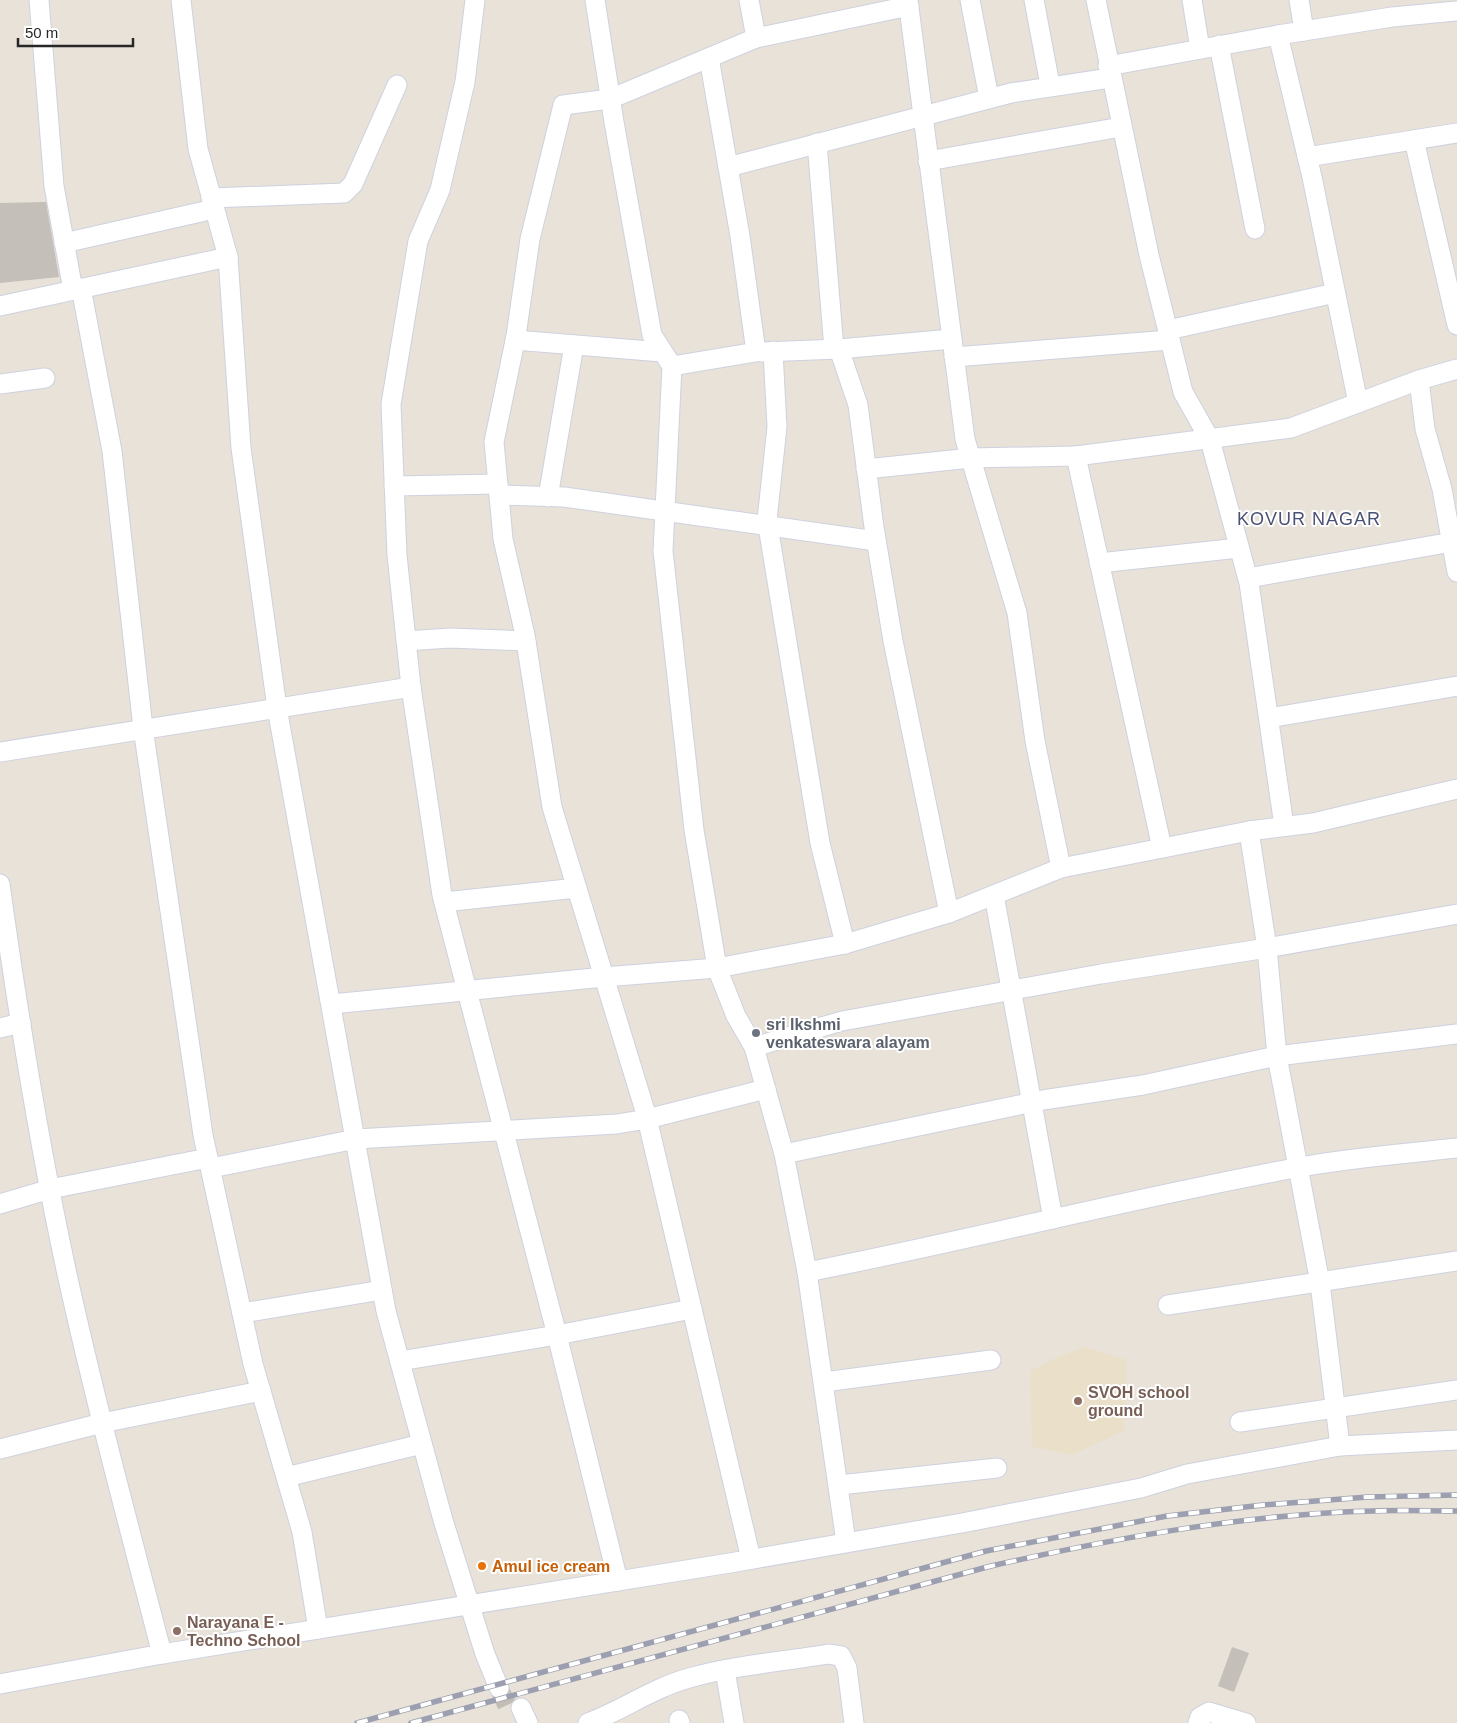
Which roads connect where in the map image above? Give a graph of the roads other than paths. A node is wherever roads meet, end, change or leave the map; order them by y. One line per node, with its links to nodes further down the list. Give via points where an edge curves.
1 (39, 0): 34 (street, via 54,186)
2 (181, 0): 32 (street, via 198,149)
3 (475, 0): 56 (street, via 465,82 440,190 418,241 391,404)
4 (595, 0): 23 (street)
5 (749, 0): 15 (street)
6 (970, 0): 22 (street)
7 (1034, 0): 21 (street)
8 (1096, 0): 19 (street)
9 (1192, 0): 17 (street)
10 (1299, 0): 13 (street)
11 (909, 3): 15 (street); 24 (street)
12 (1457, 11): 13 (street)
13 (1304, 31): 14 (street)
14 (1278, 34): 16 (street); 29 (street)
15 (756, 38): 18 (street)
16 (1219, 45): 17 (street); 33 (street)
17 (1200, 49): 19 (street)
18 (709, 58): 23 (street); 31 (street)
19 (1109, 72): 21 (street); 25 (street)
20 (397, 84): 32 (street, via 353,184 344,193)
21 (1050, 85): 22 (street)
22 (988, 98): 24 (street)
23 (610, 99): 41 (street, via 563,105 530,239); 46 (street, via 652,335)
24 (922, 115): 28 (street); 30 (street)
25 (1121, 127): 30 (street); 40 (street)
26 (1457, 133): 27 (street)
27 (1414, 140): 29 (street); 39 (street)
28 (817, 143): 31 (street); 44 (street)
29 (1307, 157): 37 (street)
30 (928, 161): 43 (street)
31 (728, 167): 45 (street)
32 (212, 203): 34 (street); 35 (street)
33 (1255, 230)
34 (64, 243): 36 (street)
35 (228, 257): 36 (street); 72 (street, via 241,448)
36 (77, 289): 38 (street); 74 (street, via 112,451)
37 (1335, 293): 40 (street); 51 (street)
38 (0, 306)
39 (1457, 325)
40 (1169, 335): 43 (street); 52 (street, via 1184,392)
41 (515, 340): 42 (street); 57 (street, via 494,442)
42 (574, 345): 46 (street); 59 (street)
43 (953, 348): 44 (street); 54 (street, via 965,439)
44 (836, 349): 45 (street); 55 (street, via 858,405)
45 (765, 352): 46 (street); 61 (street, via 777,427)
46 (667, 359): 60 (street)
47 (1457, 369): 49 (street)
48 (45, 378): 50 (street)
49 (1419, 380): 51 (street); 58 (street, via 1425,429)
50 (0, 384)
51 (1358, 403): 52 (street, via 1290,428)
52 (1210, 440): 53 (street); 64 (street)
53 (1076, 456): 54 (street); 65 (street)
54 (971, 458): 55 (street); 80 (street, via 1017,613 1035,741)
55 (866, 470): 62 (street)
56 (394, 486): 57 (street); 68 (street)
57 (498, 490): 59 (street); 69 (street, via 503,539)
58 (1450, 496): 63 (street)
59 (548, 497): 60 (street)
60 (664, 511): 61 (street); 89 (street, via 663,551 683,744)
61 (768, 524): 62 (street); 87 (street, via 820,843)
62 (876, 540): 85 (street, via 893,641)
63 (1452, 542): 66 (street); 67 (street)
64 (1239, 548): 65 (street); 67 (street)
65 (1099, 563): 79 (street)
66 (1457, 572)
67 (1248, 578): 73 (street)
68 (406, 641): 69 (street, via 450,638); 71 (street)
69 (526, 642): 82 (street, via 552,807)
70 (1457, 686): 73 (street)
71 (411, 687): 72 (street); 84 (street)
72 (277, 708): 74 (street); 93 (street)
73 (1269, 718): 77 (street)
74 (142, 728): 75 (street); 106 (street)
75 (0, 752)
76 (1457, 789): 77 (street, via 1313,823)
77 (1284, 826): 78 (street)
78 (1249, 831): 79 (street); 88 (street)
79 (1162, 848): 80 (street)
80 (1061, 868): 83 (street)
81 (0, 884): 94 (street)
82 (577, 888): 84 (street); 90 (street)
83 (994, 895): 85 (street); 92 (street)
84 (444, 902): 91 (street)
85 (949, 913): 87 (street)
86 (1457, 914): 88 (street)
87 (845, 944): 89 (street)
88 (1267, 948): 92 (street); 98 (street)
89 (717, 968): 90 (street); 97 (street, via 736,1016)
90 (604, 977): 91 (street); 101 (street)
91 (467, 990): 93 (street); 102 (street)
92 (1012, 990): 97 (street, via 842,1021); 100 (street)
93 (332, 1004): 103 (street)
94 (21, 1023): 95 (street); 108 (street)
95 (0, 1028)
96 (1457, 1034): 98 (street)
97 (754, 1046): 99 (street)
98 (1277, 1056): 100 (street); 107 (street)
99 (766, 1089): 101 (street); 105 (street)
100 (1030, 1103): 105 (street); 110 (street)
101 (647, 1119): 102 (street); 116 (street)
102 (504, 1132): 103 (street); 118 (street)
103 (356, 1139): 106 (street); 114 (street)
104 (1457, 1148): 107 (street)
105 (784, 1154): 112 (street)
106 (210, 1163): 108 (street); 117 (street)
107 (1298, 1167): 110 (street); 113 (street)
108 (50, 1189): 109 (street); 126 (street)
109 (0, 1204)
110 (1053, 1219): 112 (street)
111 (1457, 1261): 113 (street)
112 (807, 1272): 121 (street)
113 (1320, 1282): 115 (street); 124 (street)
114 (382, 1290): 117 (street); 120 (street)
115 (1168, 1304)
116 (692, 1309): 118 (street); 135 (street)
117 (242, 1313): 123 (street)
118 (557, 1335): 120 (street); 136 (street)
119 (991, 1360): 121 (street)
120 (400, 1361): 128 (street)
121 (824, 1382): 133 (street)
122 (1457, 1390): 124 (street)
123 (261, 1391): 126 (street); 132 (street)
124 (1335, 1408): 125 (street); 129 (street)
125 (1240, 1422)
126 (102, 1423): 130 (street); 139 (street)
127 (1457, 1440): 129 (street)
128 (422, 1444): 132 (street); 137 (street)
129 (1340, 1446): 134 (street, via 1188,1474 1141,1488)
130 (0, 1450)
131 (997, 1468): 133 (street)
132 (286, 1477): 138 (street, via 302,1532)
133 (839, 1485): 134 (street)
134 (846, 1542): 135 (street)
135 (751, 1559): 136 (street)
136 (618, 1581): 137 (street)
137 (471, 1604): 138 (street); 142 (street, via 483,1640 497,1654)
138 (318, 1630): 139 (street)
139 (162, 1654): 141 (street)
140 (724, 1670): 143 (street, via 688,1678); 144 (street); 145 (street, via 828,1654 841,1656 847,1668)
141 (0, 1684)
142 (505, 1686)
143 (588, 1723)
144 (734, 1723)
145 (854, 1723)
146 (1198, 1723): 147 (street, via 1200,1717 1209,1712)
147 (1246, 1723)

